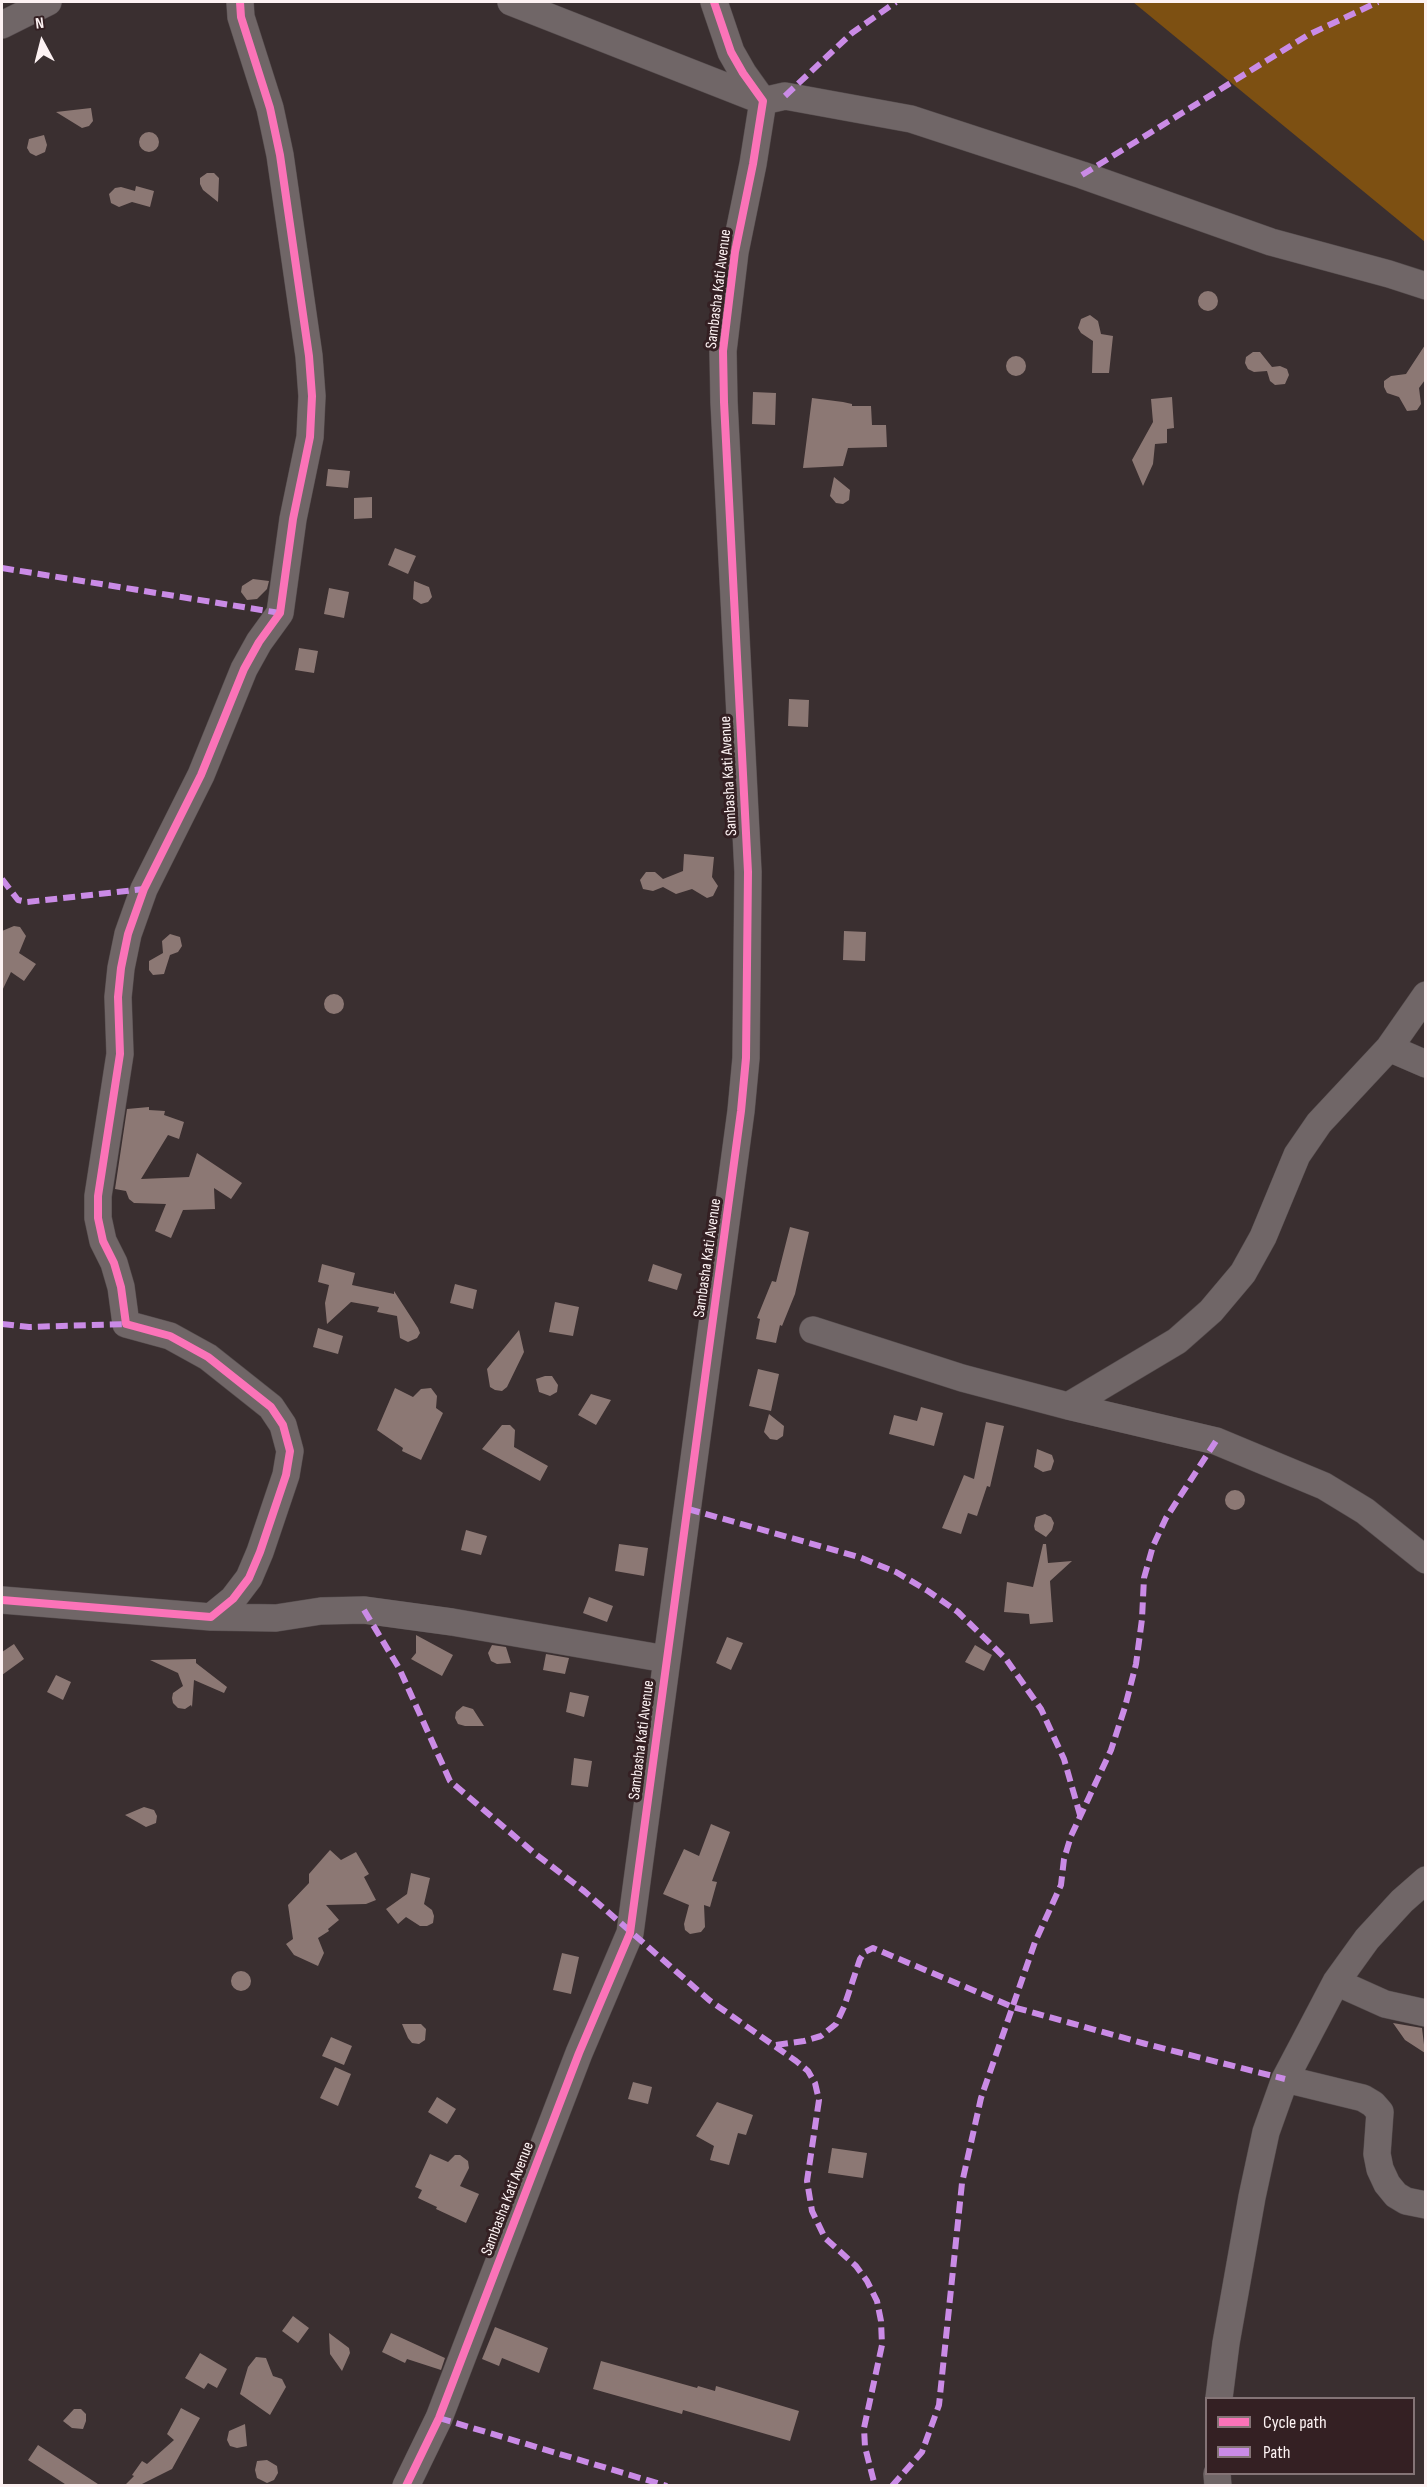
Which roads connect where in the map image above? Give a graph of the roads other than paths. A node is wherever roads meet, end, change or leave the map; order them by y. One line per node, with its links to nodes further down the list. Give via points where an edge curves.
1 (48, 2): 5 (street)
2 (240, 2): 15 (street, via 280,155 309,356 310,437 280,613 244,669 201,776 144,890 128,934 120,968 120,1054 98,1196 98,1218 121,1287 126,1324 170,1336 208,1357 271,1407 284,1425 290,1451 286,1475 260,1552 233,1599)
3 (511, 2): 6 (street)
4 (714, 2): 6 (street, via 731,52)
5 (2, 25)
6 (763, 101): 7 (street, via 785,96 911,119 1261,239); 16 (street, Sambasha Kati Avenue, via 735,252 723,351 748,872 746,1058)
7 (1425, 286)
8 (1425, 995): 9 (street)
9 (1389, 1048): 10 (street); 12 (street, via 1319,1124 1298,1155 1243,1273 1211,1311 1177,1341)
10 (1425, 1064)
11 (813, 1330): 12 (street, via 962,1378)
12 (1068, 1406): 13 (street, via 1216,1441 1286,1468 1365,1511)
13 (1425, 1560)
14 (2, 1600): 15 (street)
15 (211, 1617): 16 (street, via 276,1618 364,1610)
16 (666, 1659): 23 (street, Sambasha Kati Avenue, via 630,1933 579,2053 439,2418)
17 (1425, 1880): 18 (street, via 1367,1939)
18 (1336, 1982): 19 (street, via 1385,2004); 20 (street)
19 (1425, 2013)
20 (1286, 2079): 21 (street, via 1374,2103 1381,2124 1377,2154 1387,2184 1406,2201); 22 (street, via 1266,2132 1252,2197)
21 (1425, 2205)
22 (1219, 2397)
23 (406, 2486)

